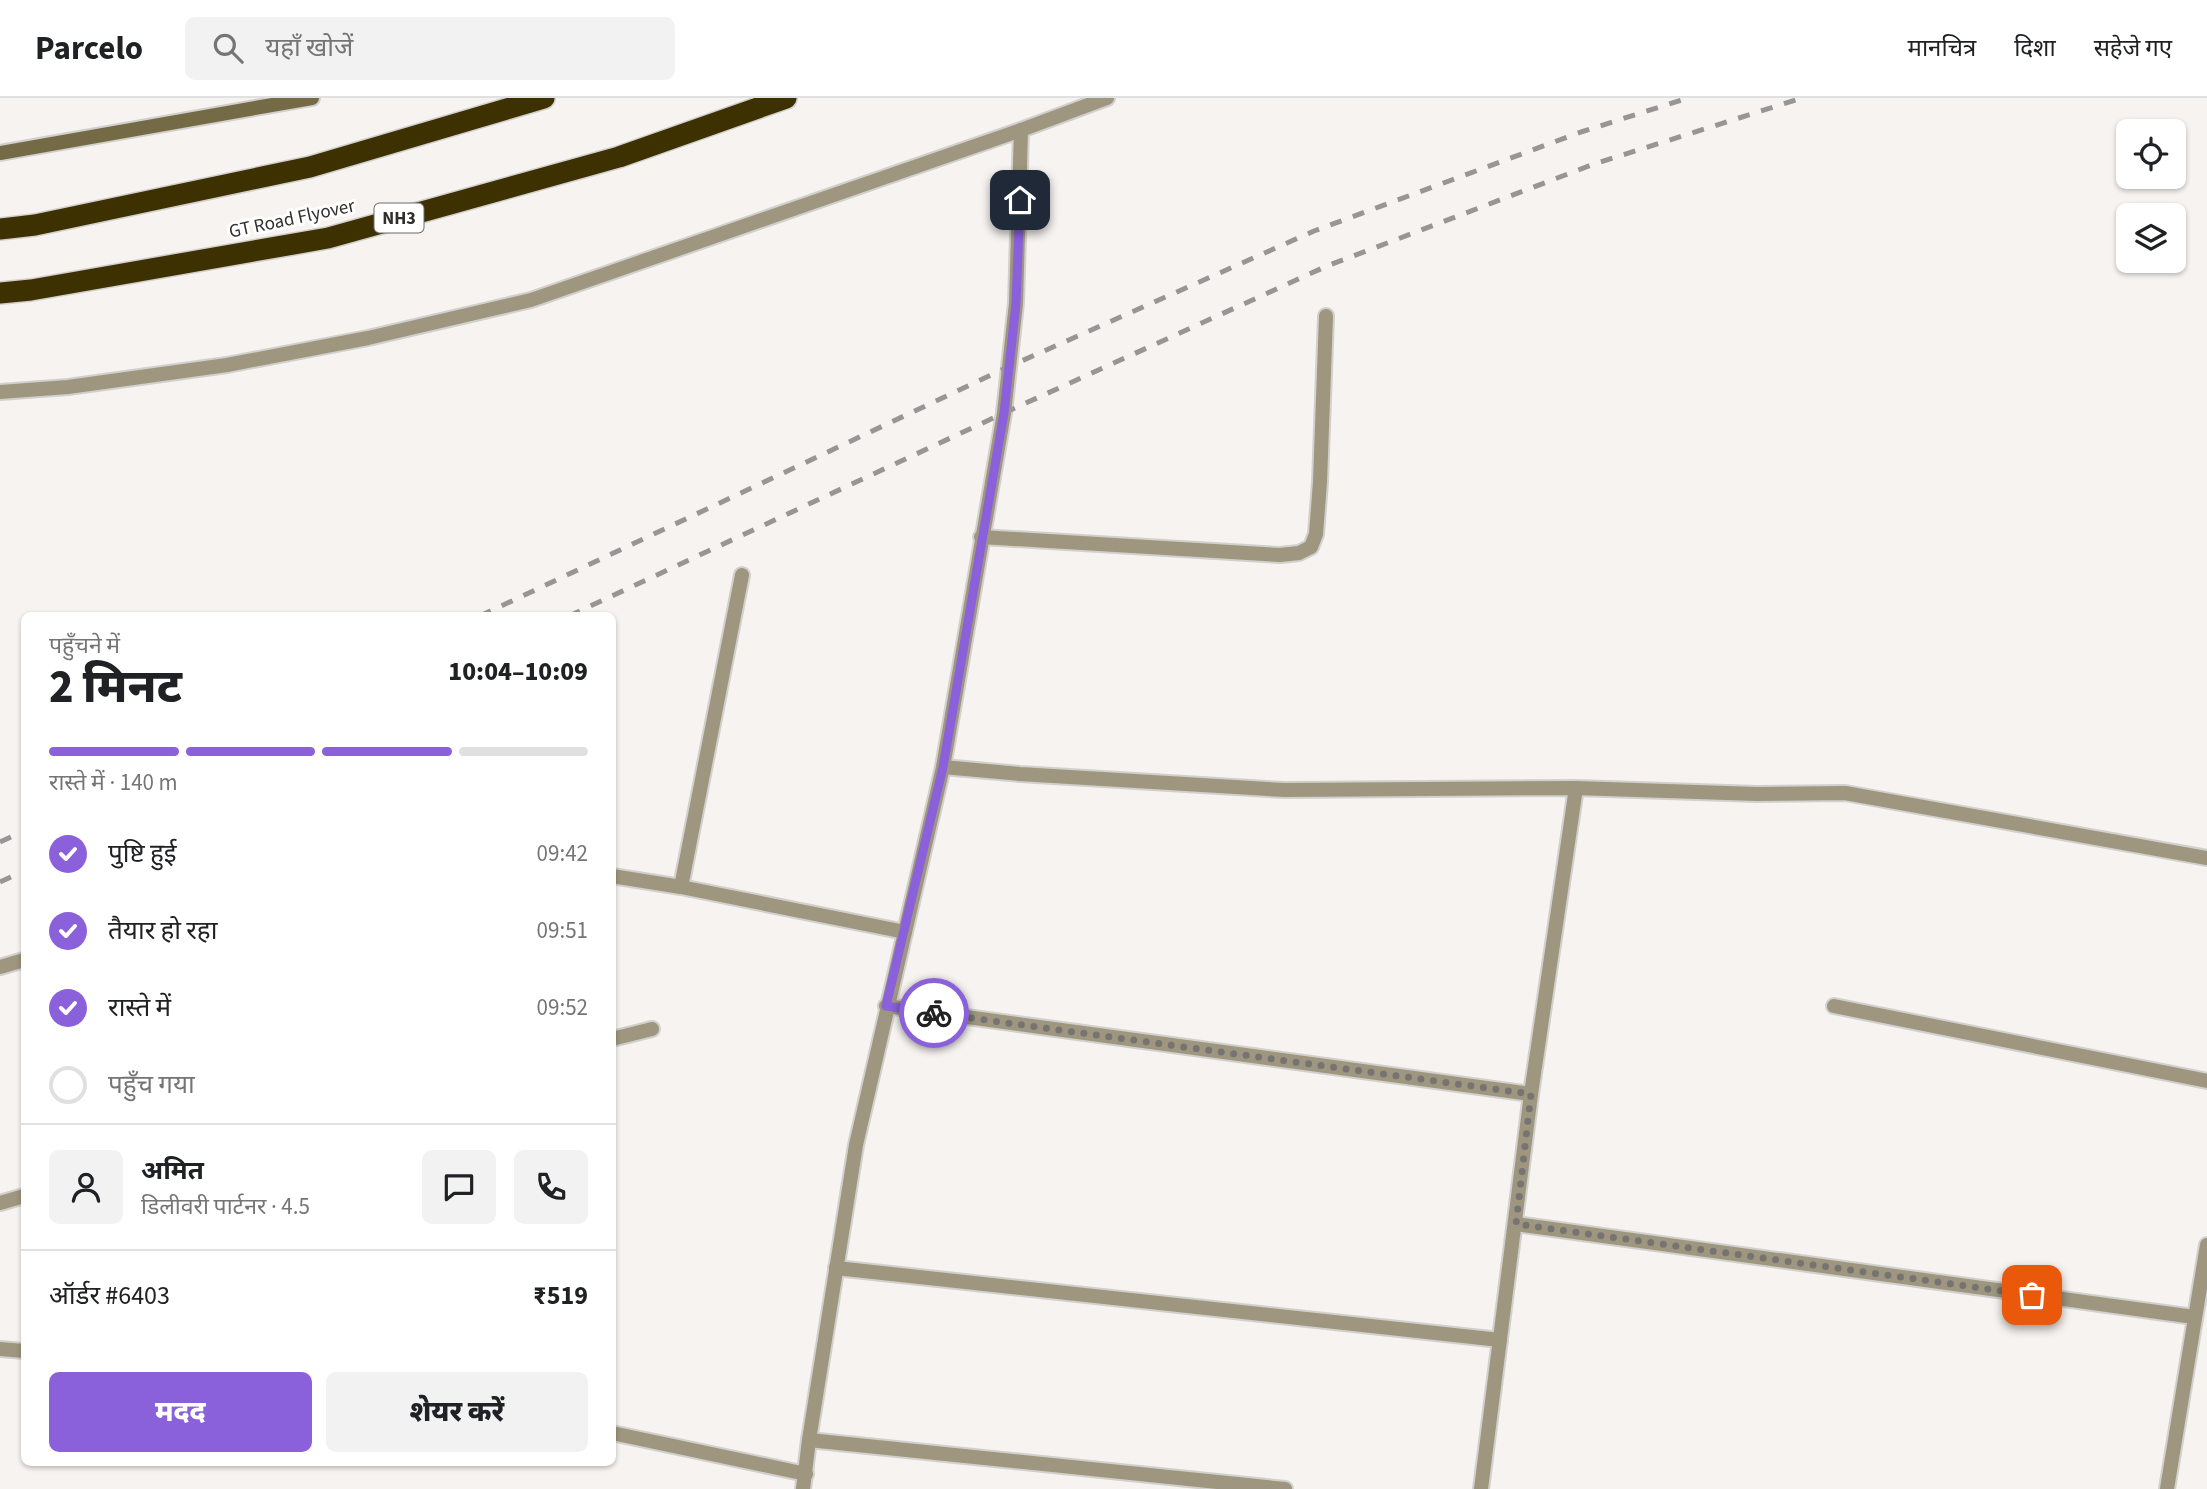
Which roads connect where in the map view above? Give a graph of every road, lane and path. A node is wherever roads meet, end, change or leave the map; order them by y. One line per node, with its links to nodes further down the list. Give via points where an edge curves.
1 (312, 98): 6 (street)
2 (544, 98): 7 (highway, via 310,167)
3 (786, 98): 8 (highway, GT Road Flyover / NH3, via 619,157 328,238)
4 (1107, 98): 5 (street)
5 (1021, 130): 10 (street, via 531,300 227,365); 11 (street, via 1016,303 1004,413)
6 (0, 153)
7 (0, 229)
8 (0, 293)
9 (1326, 316): 11 (street, via 1320,482 1311,547 1280,555)
10 (0, 392)
11 (981, 537): 13 (street)
12 (741, 575): 17 (street)
13 (943, 767): 14 (street, via 1284,790); 18 (street)
14 (1576, 788): 15 (street, via 1864,795); 26 (street)
15 (2207, 858)
16 (616, 877): 17 (street)
17 (681, 887): 18 (street)
18 (905, 932): 21 (street)
19 (21, 961): 20 (street)
20 (0, 967)
21 (886, 1006): 26 (street); 31 (street)
22 (1834, 1006): 25 (street)
23 (652, 1029): 24 (street)
24 (616, 1038)
25 (2207, 1081)
26 (1531, 1094): 29 (street)
27 (21, 1197): 28 (street)
28 (0, 1203)
29 (1516, 1224): 32 (street); 35 (street)
30 (2207, 1245): 32 (street)
31 (836, 1268): 35 (street); 39 (street)
32 (2194, 1317): 33 (street)
33 (2191, 1335): 34 (street); 44 (street)
34 (2207, 1338)
35 (1500, 1340): 43 (street)
36 (0, 1349): 37 (street)
37 (21, 1351)
38 (616, 1434): 40 (street)
39 (809, 1440): 40 (street); 42 (street)
40 (806, 1474): 41 (street)
41 (803, 1489)
42 (1284, 1489)
43 (1481, 1489)
44 (2167, 1489)

